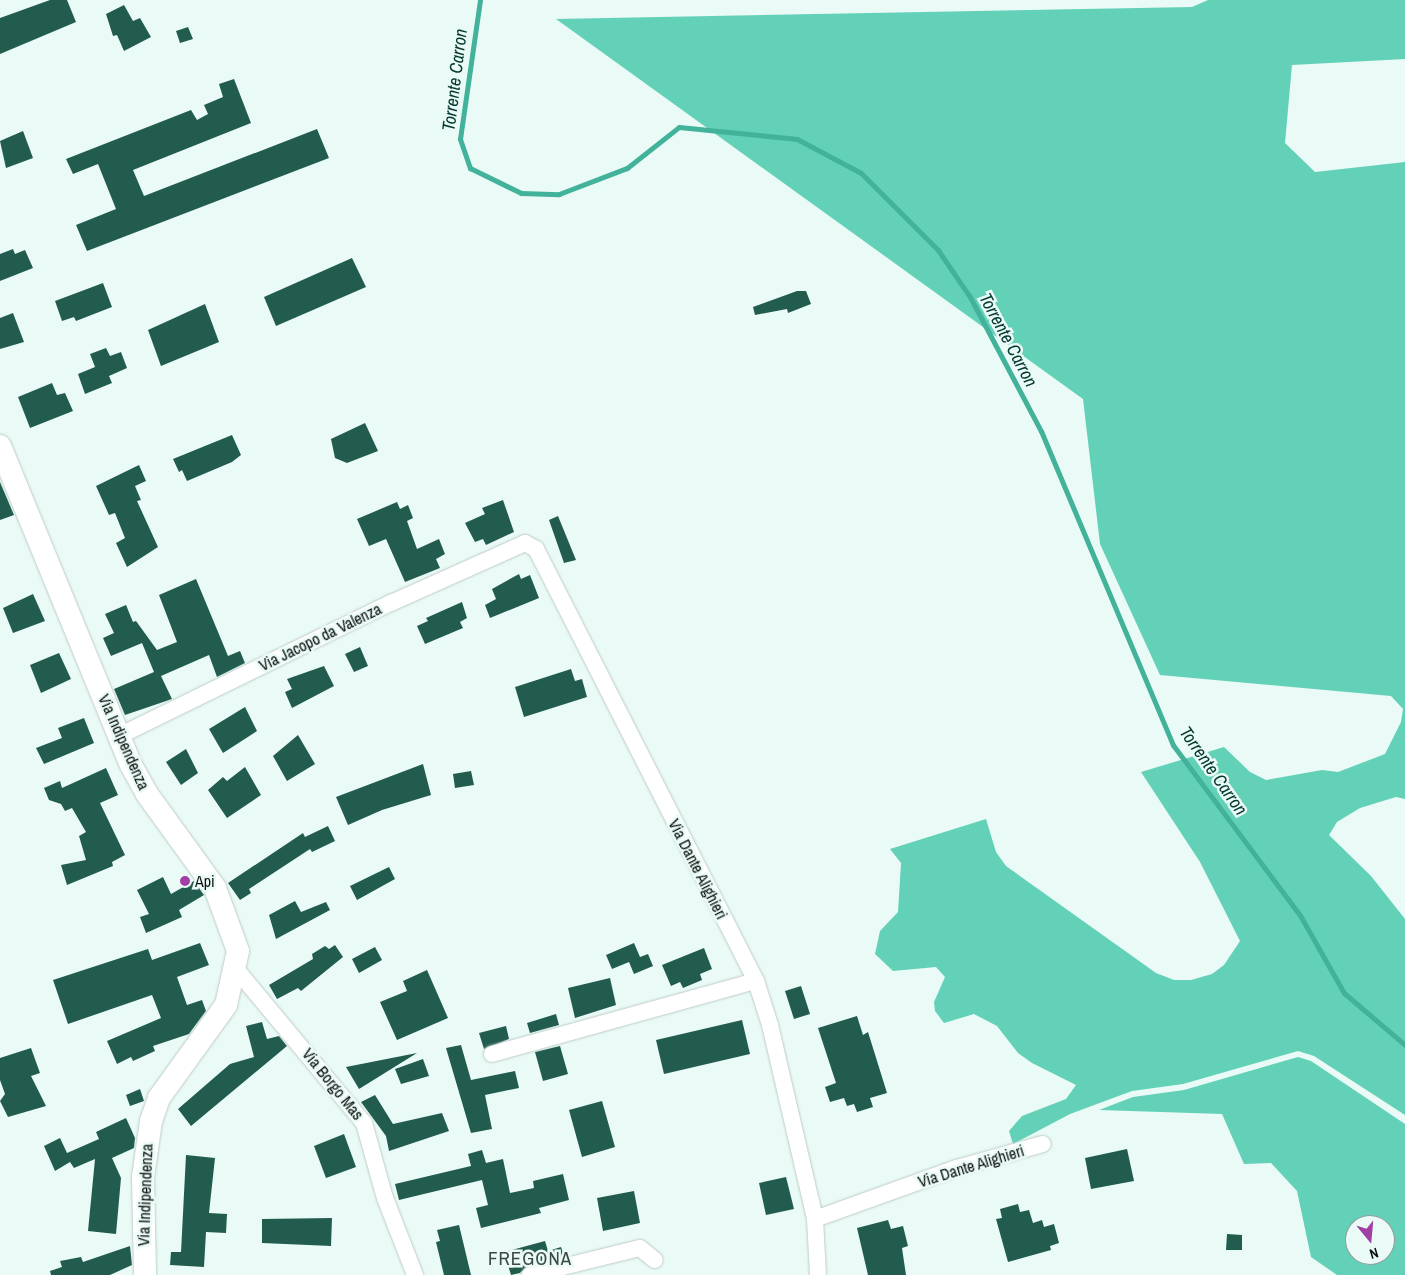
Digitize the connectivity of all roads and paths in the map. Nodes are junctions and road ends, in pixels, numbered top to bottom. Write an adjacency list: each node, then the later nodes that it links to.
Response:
1 (0, 446): 3 (main road, Via Indipendenza)
2 (525, 543): 3 (street, Via Jacopo da Valenza); 5 (street, Via Dante Alighieri)
3 (119, 736): 4 (main road, Via Indipendenza)
4 (236, 969): 10 (main road, Via Indipendenza); 11 (street, Via Borgo Mas)
5 (756, 981): 6 (street); 8 (street, Via Dante Alighieri)
6 (492, 1054)
7 (1043, 1144): 8 (street, Via Dante Alighieri)
8 (816, 1226): 13 (street)
9 (655, 1260): 12 (street)
10 (145, 1275)
11 (415, 1275)
12 (530, 1275)
13 (818, 1275)

